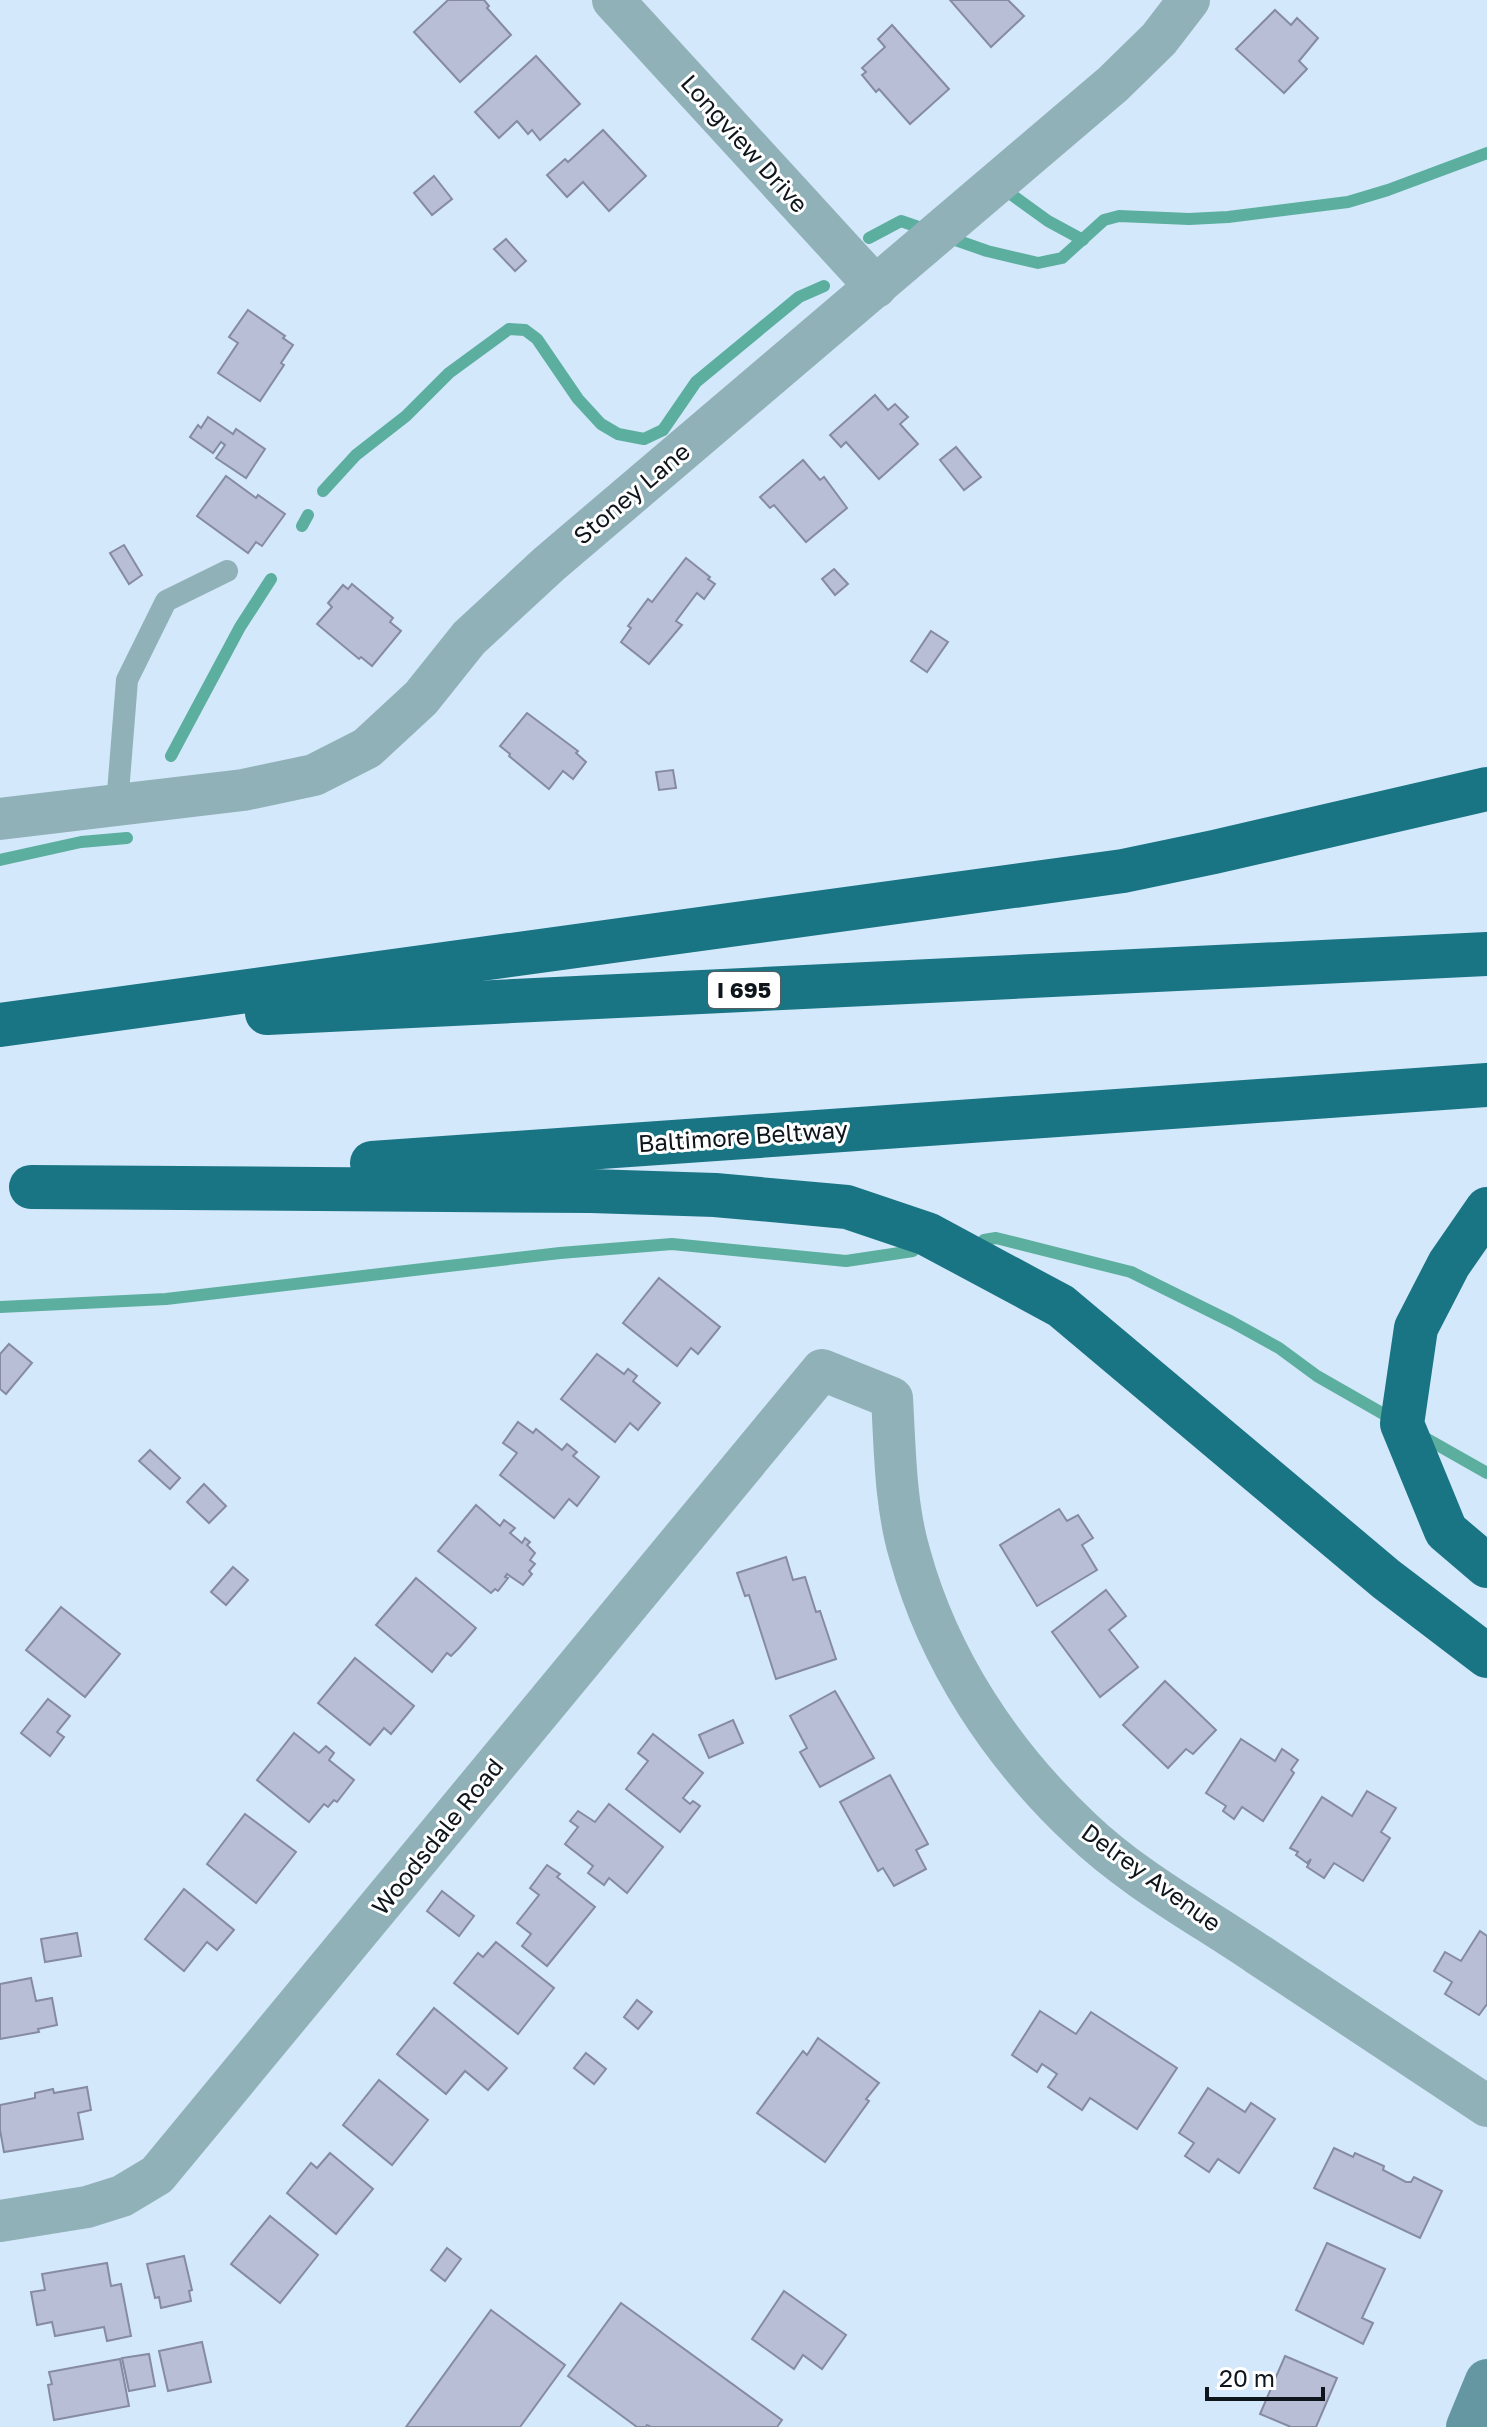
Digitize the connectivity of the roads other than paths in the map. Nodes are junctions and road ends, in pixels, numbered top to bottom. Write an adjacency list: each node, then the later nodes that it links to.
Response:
1 (613, 0): 3 (street, Longview Drive)
2 (1189, 0): 3 (street, Stoney Lane)
3 (876, 287): 6 (street, Stoney Lane)
4 (227, 571): 6 (lane)
5 (1487, 789): 9 (highway)
6 (117, 805): 7 (street, Stoney Lane)
7 (0, 819)
8 (1487, 954): 9 (highway, I 695)
9 (0, 1026)
10 (1487, 1085): 11 (highway, Baltimore Beltway)
11 (16, 1189): 15 (highway)
12 (1487, 1209): 14 (highway)
13 (822, 1370): 16 (street, Delrey Avenue); 17 (street, Woodsdale Road)
14 (1487, 1566)
15 (1487, 1656)
16 (1487, 2106)
17 (0, 2221)
18 (1487, 2381): 19 (main road)
19 (1468, 2427)

